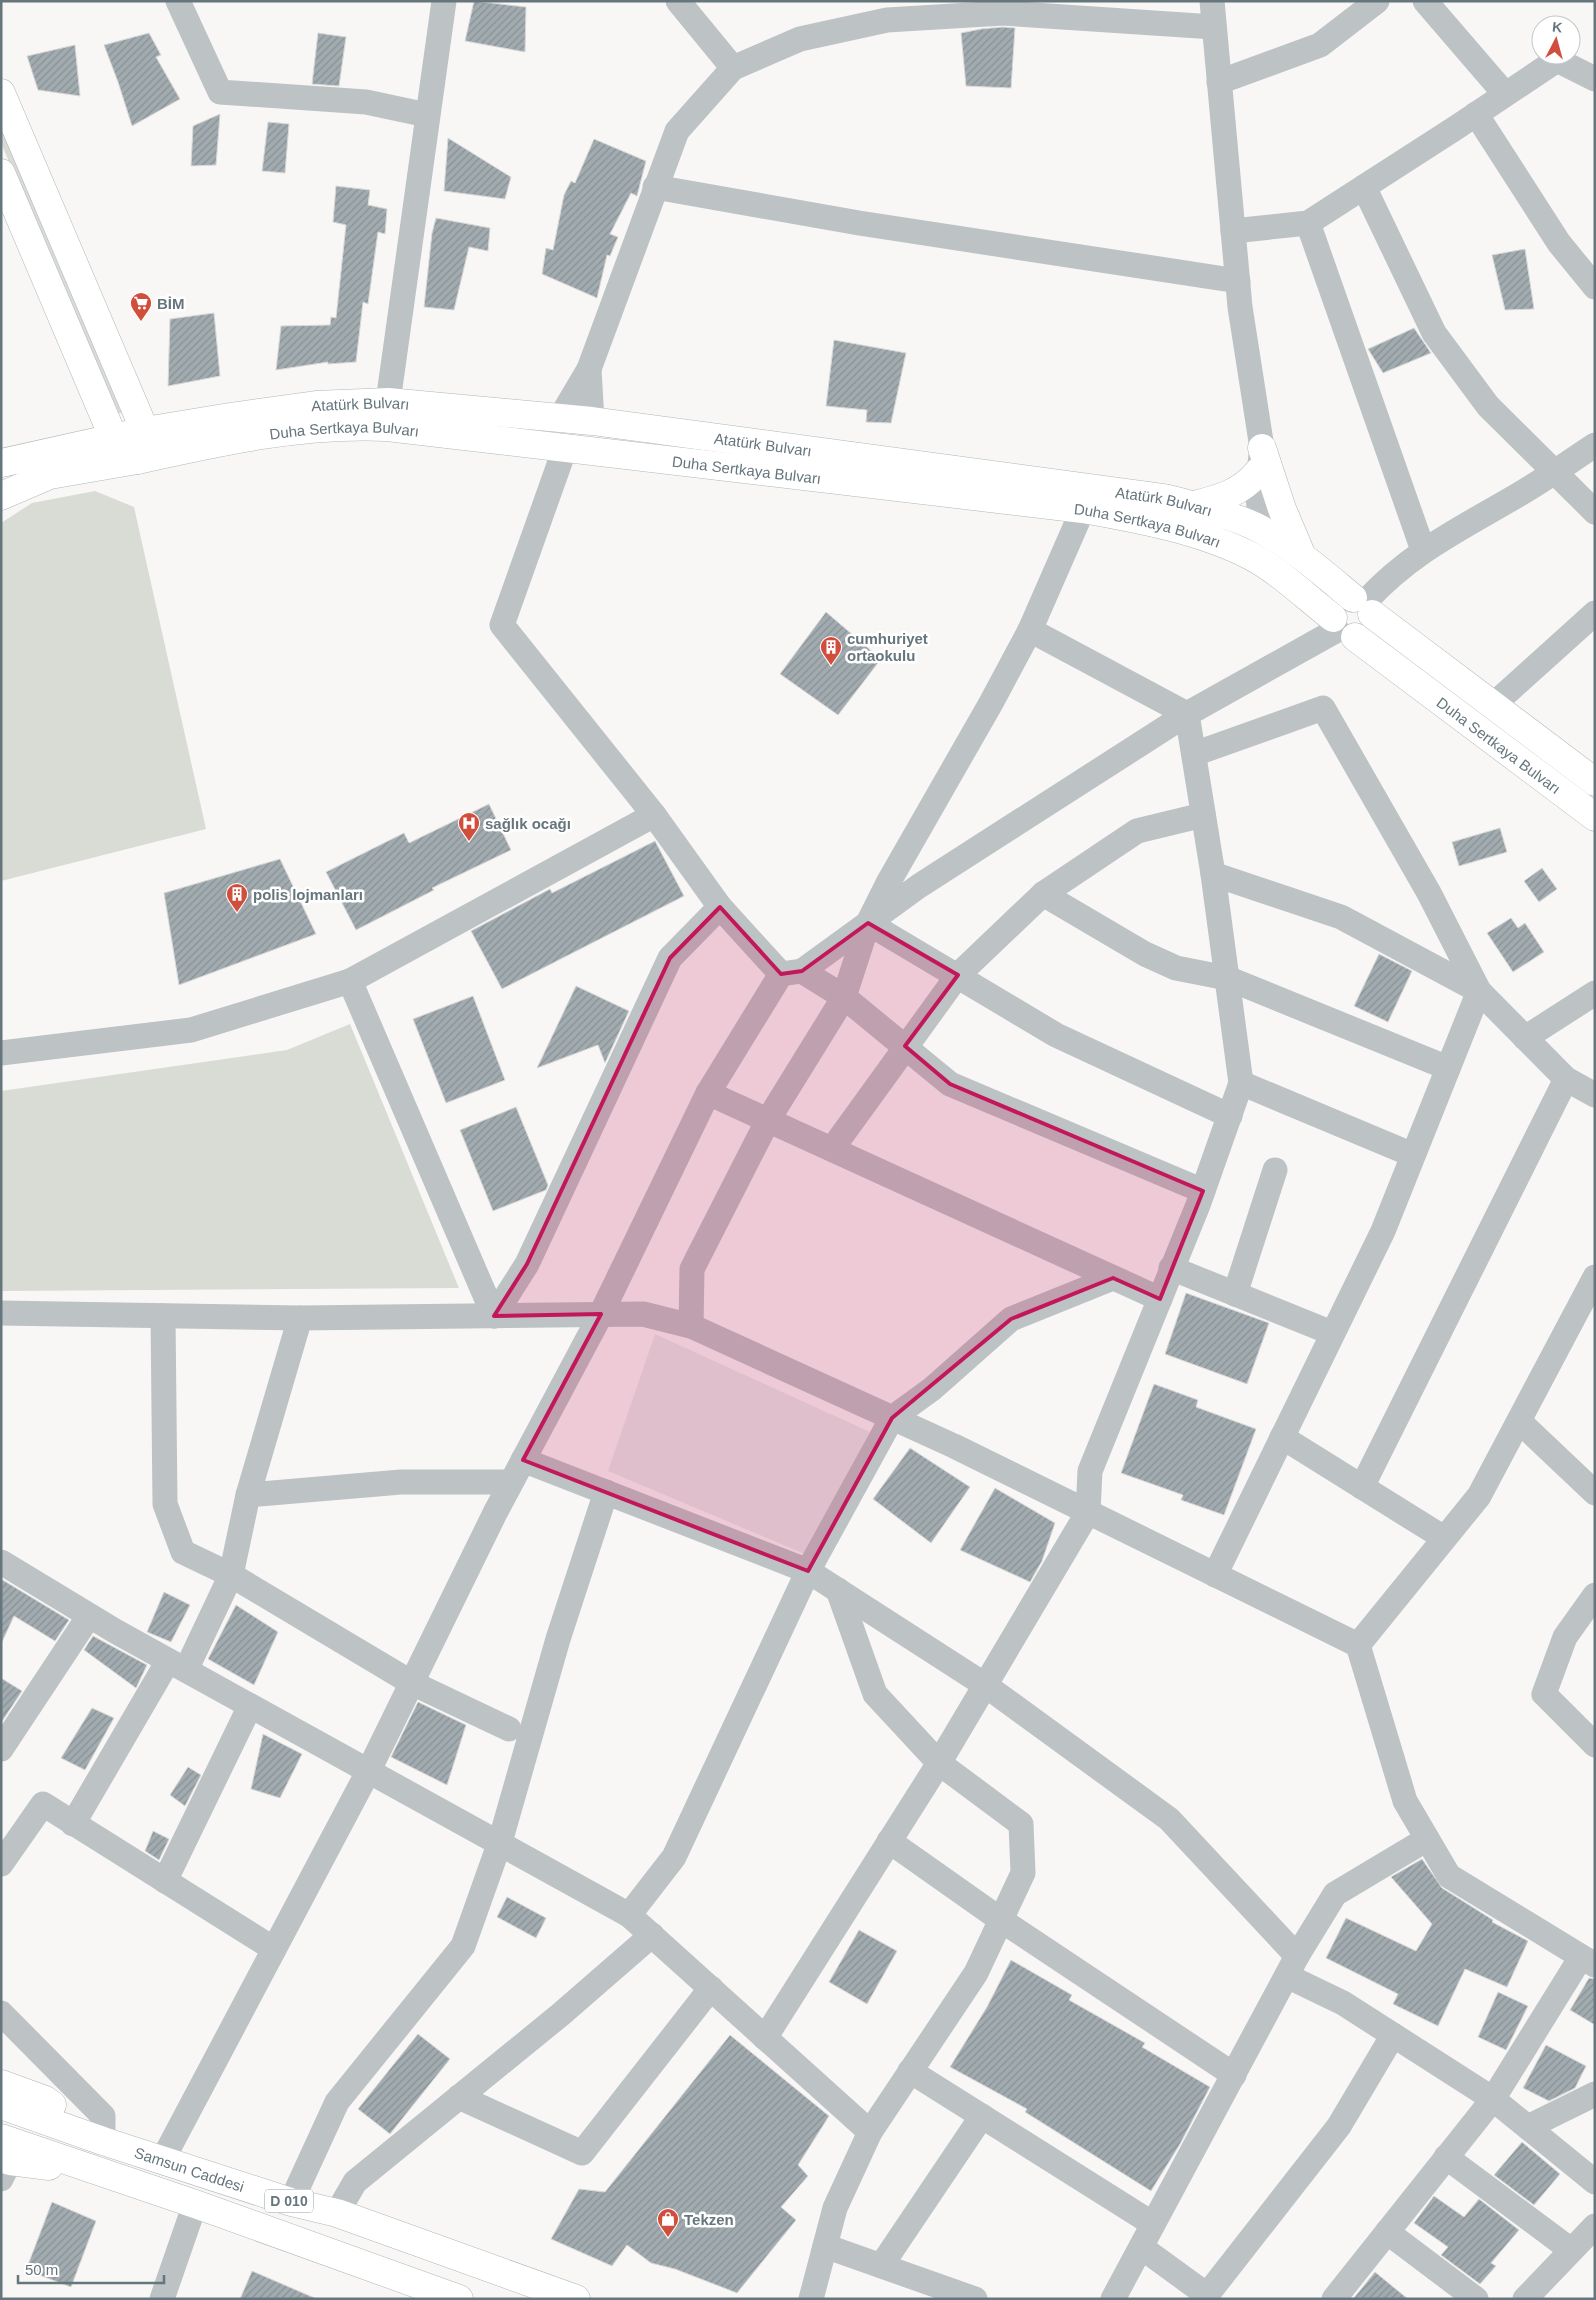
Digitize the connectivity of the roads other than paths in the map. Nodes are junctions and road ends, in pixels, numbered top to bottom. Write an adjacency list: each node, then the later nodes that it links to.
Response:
1 (178, 1): 15 (street)
2 (444, 1): 15 (street)
3 (678, 1): 9 (street)
4 (1212, 1): 8 (street)
5 (1377, 1): 11 (street)
6 (1425, 1): 13 (street)
7 (1000, 7): 8 (street); 9 (street)
8 (1214, 27): 11 (street)
9 (733, 68): 17 (street)
10 (1595, 79): 13 (street)
11 (1219, 82): 20 (street)
12 (1, 93): 27 (main road)
13 (1505, 94): 14 (street)
14 (1476, 114): 18 (street); 22 (street)
15 (427, 115): 24 (street)
16 (1, 173): 28 (main road)
17 (655, 187): 21 (street); 23 (street)
18 (1364, 187): 19 (street); 34 (street)
19 (1308, 222): 20 (street); 40 (street)
20 (1233, 231): 21 (street)
21 (1238, 280): 32 (street)
22 (1595, 287)
23 (589, 369): 25 (street); 26 (street)
24 (388, 415): 25 (main road, Atatürk Bulvarı); 27 (main road, Atatürk Bulvarı); 30 (main road, Duha Sertkaya Bulvarı); 31 (main road, Duha Sertkaya Bulvarı)
25 (560, 418): 26 (main road, Atatürk Bulvarı); 30 (main road)
26 (592, 421): 30 (main road); 36 (main road, Atatürk Bulvarı)
27 (145, 432): 28 (main road, Atatürk Bulvarı); 31 (main road)
28 (114, 439): 31 (main road); 33 (main road, Atatürk Bulvarı)
29 (1595, 445): 34 (street)
30 (565, 448): 37 (main road, Duha Sertkaya Bulvarı); 52 (street)
31 (136, 460): 35 (main road, Duha Sertkaya Bulvarı)
32 (1260, 460): 36 (main road); 39 (street); 41 (main road)
33 (1, 463)
34 (1554, 472): 38 (street); 40 (street)
35 (1, 496)
36 (1194, 505): 39 (main road, Atatürk Bulvarı)
37 (1083, 509): 42 (main road, Duha Sertkaya Bulvarı); 46 (street)
38 (1595, 512)
39 (1260, 529): 41 (main road, Atatürk Bulvarı); 42 (street)
40 (1423, 550): 43 (street)
41 (1301, 554): 43 (main road, Atatürk Bulvarı)
42 (1266, 566): 45 (main road, Duha Sertkaya Bulvarı)
43 (1363, 605): 45 (main road); 45 (main road); 47 (main road, Duha Sertkaya Bulvarı)
44 (1595, 614): 47 (street)
45 (1342, 628): 48 (street); 53 (main road, Duha Sertkaya Bulvarı)
46 (1030, 630): 48 (street); 57 (street)
47 (1493, 705): 50 (main road, Duha Sertkaya Bulvarı)
48 (1187, 714): 49 (street); 57 (street)
49 (1194, 754): 51 (street); 62 (street)
50 (1595, 782)
51 (1203, 815): 54 (street); 55 (street)
52 (654, 816): 56 (street); 61 (street)
53 (1595, 817)
54 (1213, 874): 60 (street); 62 (street)
55 (1042, 894): 59 (street); 60 (street)
56 (720, 907): 58 (street); 87 (street)
57 (868, 923): 58 (street); 59 (street); 64 (street)
58 (792, 972): 64 (street); 71 (street)
59 (958, 976): 66 (street); 73 (street)
60 (1227, 978): 68 (street); 70 (street)
61 (350, 981): 67 (street); 87 (street)
62 (1479, 991): 65 (street); 68 (street)
63 (1595, 992): 65 (street)
64 (844, 997): 66 (street); 74 (street)
65 (1525, 1038): 69 (street)
66 (904, 1046): 75 (street); 78 (street)
67 (1, 1053)
68 (1448, 1068): 76 (street)
69 (1566, 1079): 72 (street); 96 (street)
70 (1241, 1083): 73 (street); 76 (street)
71 (708, 1093): 74 (street); 85 (street)
72 (1595, 1096)
73 (1230, 1116): 78 (street)
74 (768, 1120): 75 (street); 89 (street)
75 (832, 1149): 81 (street)
76 (1413, 1155): 90 (street)
77 (1276, 1170): 82 (street)
78 (1203, 1191): 79 (street)
79 (1171, 1268): 82 (street); 83 (street)
80 (1595, 1277): 92 (street)
81 (1113, 1278): 83 (street); 91 (street)
82 (1235, 1294): 90 (street)
83 (1160, 1299): 100 (street)
84 (1, 1313): 86 (street)
85 (601, 1314): 87 (street); 89 (street); 94 (street)
86 (163, 1316): 88 (street); 104 (street)
87 (494, 1316): 88 (street)
88 (300, 1318): 99 (street)
89 (691, 1326): 91 (street)
90 (1332, 1333): 93 (street)
91 (892, 1418): 100 (street); 103 (street)
92 (1519, 1421): 98 (street); 101 (street)
93 (1282, 1437): 96 (street); 105 (street)
94 (523, 1460): 95 (street); 97 (street)
95 (511, 1482): 99 (street); 111 (street)
96 (1362, 1487): 101 (street)
97 (606, 1492): 103 (street); 122 (street)
98 (1595, 1493)
99 (248, 1496): 104 (street)
100 (1088, 1512): 105 (street); 112 (street)
101 (1444, 1538): 109 (street)
102 (1, 1562): 108 (street)
103 (808, 1571): 106 (street); 125 (street)
104 (231, 1575): 110 (street); 111 (street)
105 (1215, 1575): 109 (street)
106 (838, 1590): 112 (street); 117 (street)
107 (1595, 1595): 115 (street)
108 (88, 1616): 110 (street); 116 (street)
109 (1358, 1646): 120 (street)
110 (177, 1666): 113 (street); 119 (street)
111 (412, 1683): 114 (street); 118 (street)
112 (985, 1685): 117 (street); 130 (street)
113 (250, 1706): 118 (street); 124 (street)
114 (510, 1729)
115 (1595, 1745)
116 (1, 1749)
117 (939, 1762): 121 (street); 126 (street)
118 (369, 1770): 122 (street); 128 (street)
119 (73, 1824): 123 (street); 124 (street)
120 (1427, 1839): 129 (street); 130 (street)
121 (889, 1841): 126 (street); 134 (street)
122 (500, 1842): 125 (street); 150 (street)
123 (1, 1864)
124 (165, 1881): 128 (street)
125 (629, 1915): 127 (street)
126 (1001, 1920): 135 (street); 136 (street)
127 (652, 1935): 131 (street); 139 (street)
128 (274, 1949): 148 (street)
129 (1588, 1961): 140 (street)
130 (1292, 1966): 133 (street); 136 (street)
131 (711, 1988): 134 (street); 139 (street)
132 (1, 2014): 145 (street)
133 (1393, 2035): 140 (street); 157 (street)
134 (766, 2038): 144 (street)
135 (910, 2071): 142 (street); 144 (street)
136 (1234, 2075): 153 (street)
137 (1, 2084): 145 (main road)
138 (1595, 2094): 143 (street)
139 (459, 2097): 152 (street)
140 (1493, 2099): 143 (street); 146 (street)
141 (1, 2105): 145 (main road, Samsun Caddesi / D 010)
142 (982, 2116): 153 (street); 159 (street)
143 (1528, 2128): 149 (street)
144 (870, 2132): 156 (street)
145 (103, 2141): 148 (main road, Samsun Caddesi / D 010)
146 (1446, 2157): 155 (street); 158 (street)
147 (3, 2159): 151 (main road, Samsun Caddesi / D 010)
148 (163, 2159): 150 (main road, Samsun Caddesi / D 010)
149 (1595, 2182)
150 (291, 2202): 152 (main road, Samsun Caddesi / D 010)
151 (195, 2204): 160 (street); 161 (main road, Samsun Caddesi / D 010)
152 (336, 2213): 162 (main road, Samsun Caddesi / D 010)
153 (1153, 2224): 157 (street)
154 (1595, 2226): 158 (street)
155 (1386, 2232): 166 (street); 167 (street)
156 (825, 2246): 159 (street); 163 (street)
157 (1141, 2247): 165 (street)
158 (1571, 2250): 168 (street)
159 (881, 2266): 164 (street)
160 (162, 2299)
161 (459, 2299)
162 (576, 2299)
163 (811, 2299)
164 (975, 2299)
165 (1113, 2299)
166 (1334, 2299)
167 (1476, 2299)
168 (1525, 2299)

